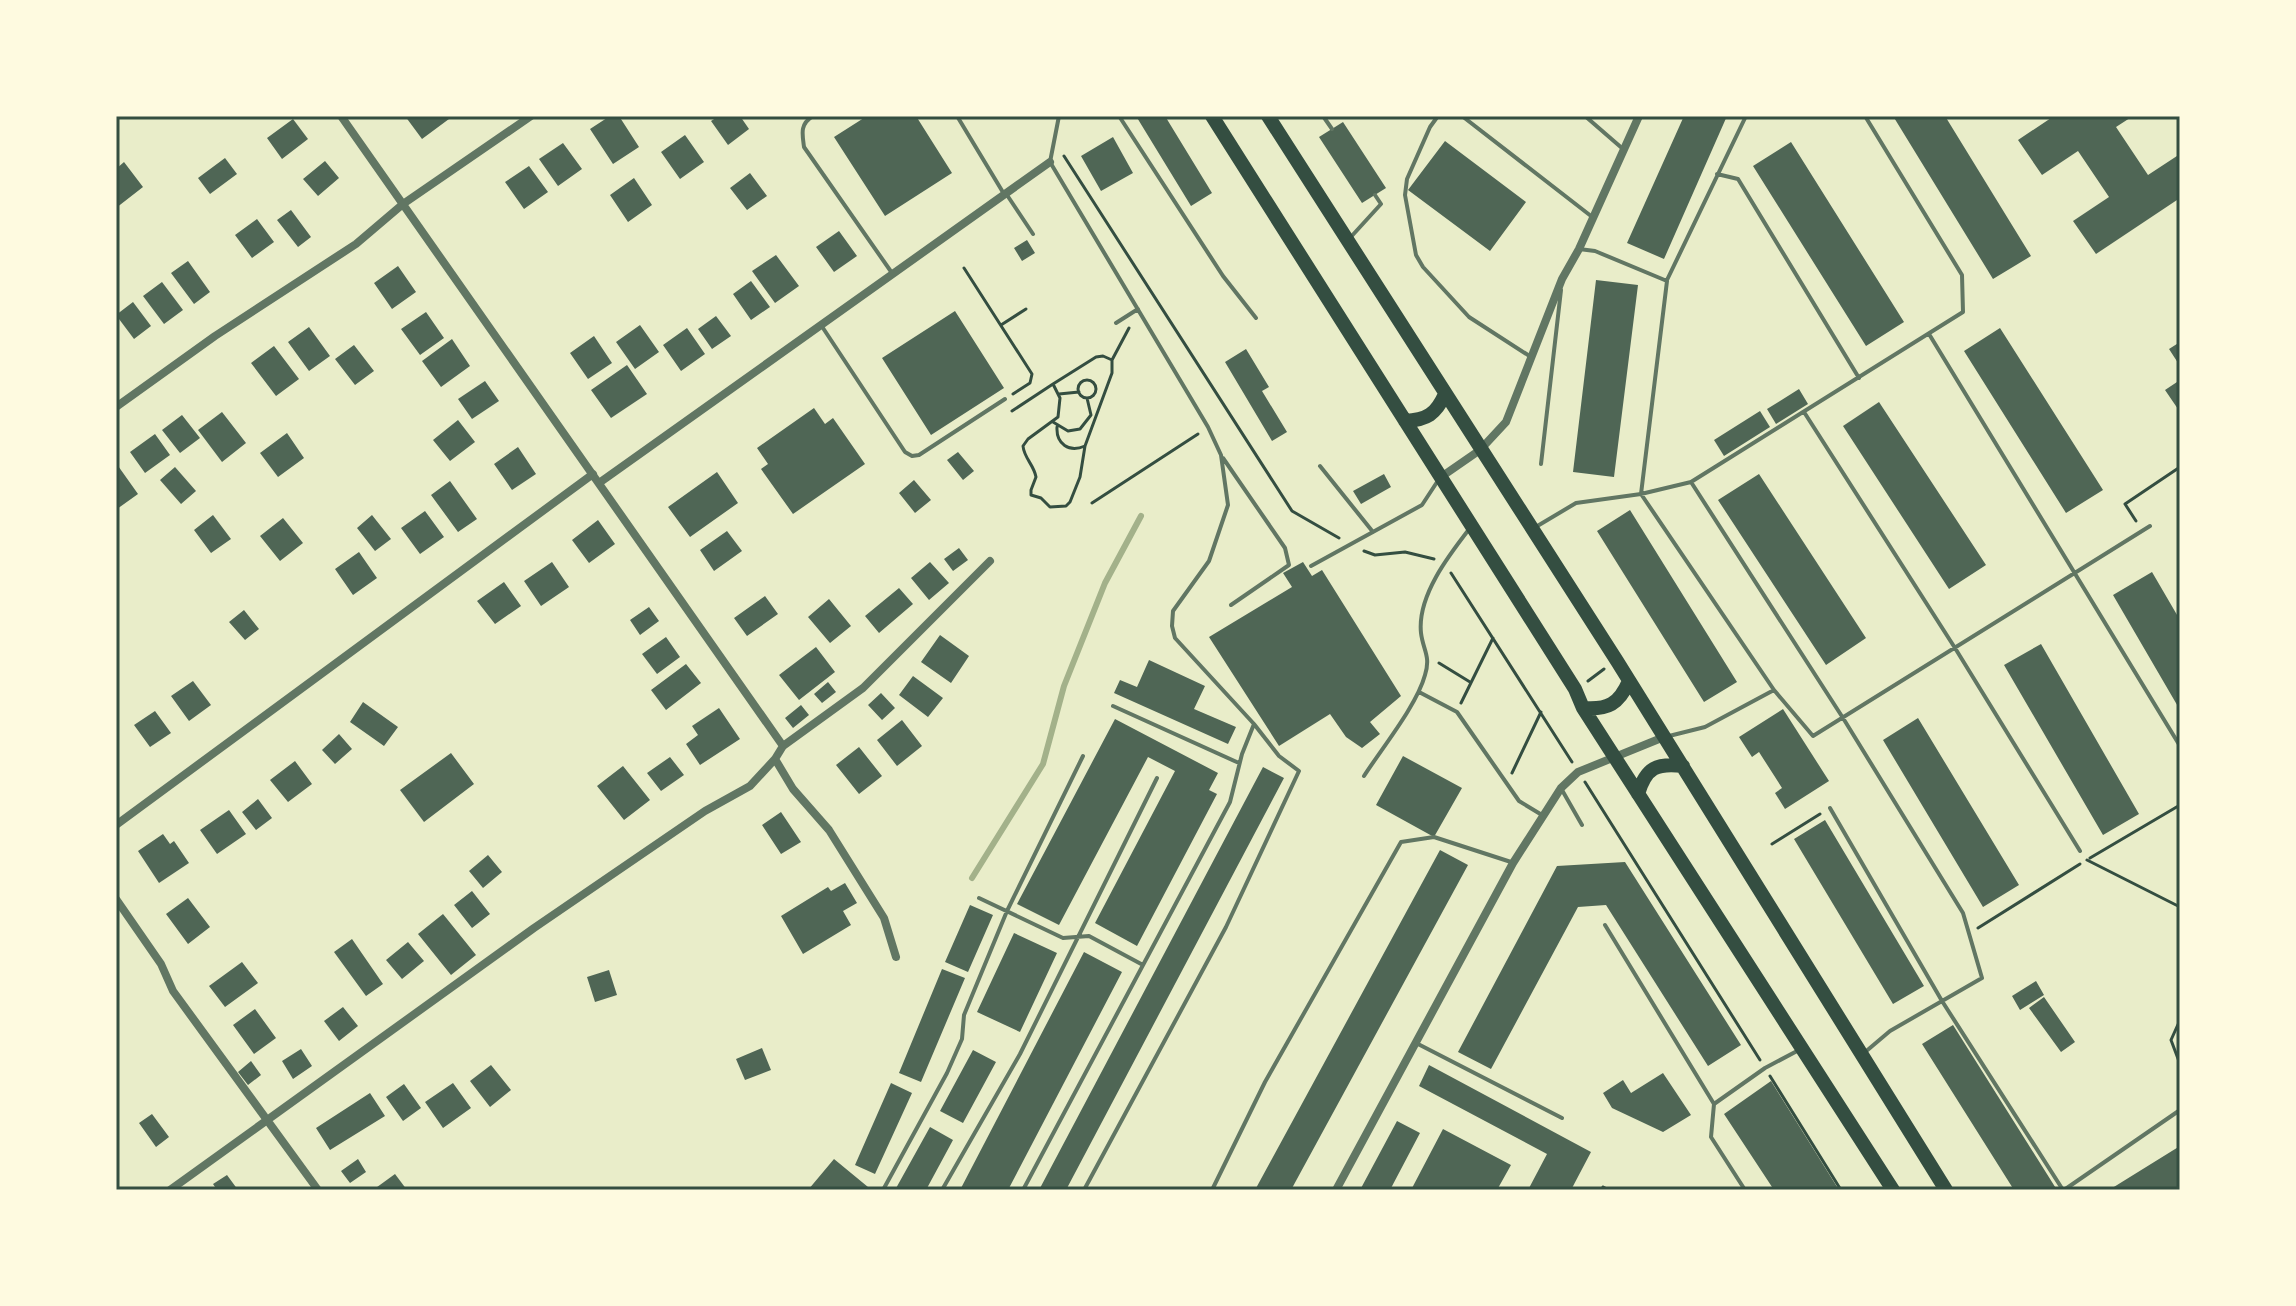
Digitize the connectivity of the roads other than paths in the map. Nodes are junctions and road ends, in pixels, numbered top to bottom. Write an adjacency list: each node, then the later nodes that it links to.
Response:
1 (341, 116): 22 (street)
2 (531, 116): 22 (street)
3 (813, 116): 27 (lane)
4 (957, 116): 20 (lane)
5 (1059, 116): 18 (lane)
6 (1119, 116): 31 (lane)
7 (1212, 116): 41 (highway)
8 (1268, 116): 25 (highway)
9 (1323, 116): 16 (lane)
10 (1438, 116): 35 (lane)
11 (1462, 116): 23 (lane)
12 (1585, 116): 17 (lane)
13 (1639, 116): 17 (street)
14 (1746, 116): 19 (lane)
15 (1865, 116): 34 (lane)
16 (1332, 129)
17 (1624, 150): 23 (street)
18 (1050, 162): 20 (street); 30 (lane)
19 (1717, 174): 29 (lane); 36 (lane)
20 (1005, 193): 24 (lane); 27 (street)
21 (1375, 195): 25 (lane)
22 (403, 204): 39 (street); 46 (street)
23 (1593, 217): 26 (street)
24 (1033, 234)
25 (1348, 241): 37 (highway)
26 (1579, 249): 28 (street); 29 (lane)
27 (892, 273): 33 (street)
28 (1562, 279): 35 (street); 44 (lane)
29 (1667, 281): 50 (lane)
30 (1138, 309): 32 (lane); 43 (lane)
31 (1256, 318)
32 (1116, 323)
33 (820, 325): 38 (lane); 49 (street)
34 (1929, 334): 36 (lane); 57 (lane)
35 (1531, 357): 42 (street)
36 (1859, 378): 40 (lane)
37 (1445, 394): 41 (highway); 42 (highway)
38 (1005, 399)
39 (116, 407)
40 (1804, 412): 48 (lane); 59 (lane)
41 (1405, 421): 47 (highway)
42 (1480, 450): 47 (street); 53 (highway)
43 (1221, 455): 58 (lane); 66 (lane)
44 (1541, 464)
45 (1320, 466): 54 (lane)
46 (593, 474): 49 (street); 81 (street)
47 (1441, 477): 51 (highway); 54 (lane)
48 (1691, 482): 50 (lane); 65 (lane)
49 (599, 483): 68 (street)
50 (1641, 494): 53 (lane); 61 (lane)
51 (1472, 526): 62 (lane); 64 (highway)
52 (2150, 526): 57 (lane)
53 (1531, 530): 60 (highway)
54 (1373, 532): 56 (lane)
55 (990, 561): 68 (street)
56 (1311, 566)
57 (2075, 573): 59 (lane); 69 (lane)
58 (1231, 605)
59 (1955, 648): 65 (lane); 83 (lane)
60 (1629, 681): 64 (highway); 67 (highway)
61 (1774, 690): 65 (lane); 67 (lane)
62 (1419, 692): 75 (lane); 80 (lane)
63 (1113, 706): 73 (lane)
64 (1583, 708): 71 (highway)
65 (1843, 718): 92 (lane)
66 (1254, 724): 73 (lane); 105 (lane)
67 (1664, 737): 71 (street); 74 (highway)
68 (783, 746): 72 (street)
69 (2180, 746)
70 (1083, 756): 87 (lane)
71 (1616, 758): 77 (street); 78 (highway)
72 (775, 759): 90 (street); 99 (street)
73 (1239, 763): 91 (lane)
74 (1683, 766): 78 (highway); 95 (highway)
75 (1364, 776)
76 (1157, 778): 89 (lane)
77 (1561, 788): 80 (street); 82 (lane)
78 (1638, 794): 94 (highway)
79 (1830, 808): 92 (lane)
80 (1542, 815): 84 (street)
81 (116, 825)
82 (1582, 825)
83 (2080, 851)
84 (1513, 863): 93 (street); 106 (lane)
85 (979, 898): 87 (lane)
86 (116, 899): 99 (street)
87 (1007, 911): 89 (lane); 102 (lane)
88 (1605, 925): 96 (lane)
89 (1078, 937): 91 (lane); 103 (lane)
90 (896, 957)
91 (1143, 965): 104 (lane)
92 (1942, 1001): 95 (lane); 111 (lane)
93 (1416, 1043): 98 (lane); 107 (street)
94 (1801, 1049): 96 (lane); 109 (highway)
95 (1862, 1055): 110 (highway)
96 (1714, 1104): 108 (lane)
97 (2180, 1110): 111 (lane)
98 (1562, 1118)
99 (267, 1120): 100 (street); 101 (street)
100 (170, 1190)
101 (318, 1190)
102 (883, 1190)
103 (942, 1190)
104 (1023, 1190)
105 (1084, 1190)
106 (1212, 1190)
107 (1336, 1190)
108 (1745, 1190)
109 (1893, 1190)
110 (1946, 1190)
111 (2064, 1190)

